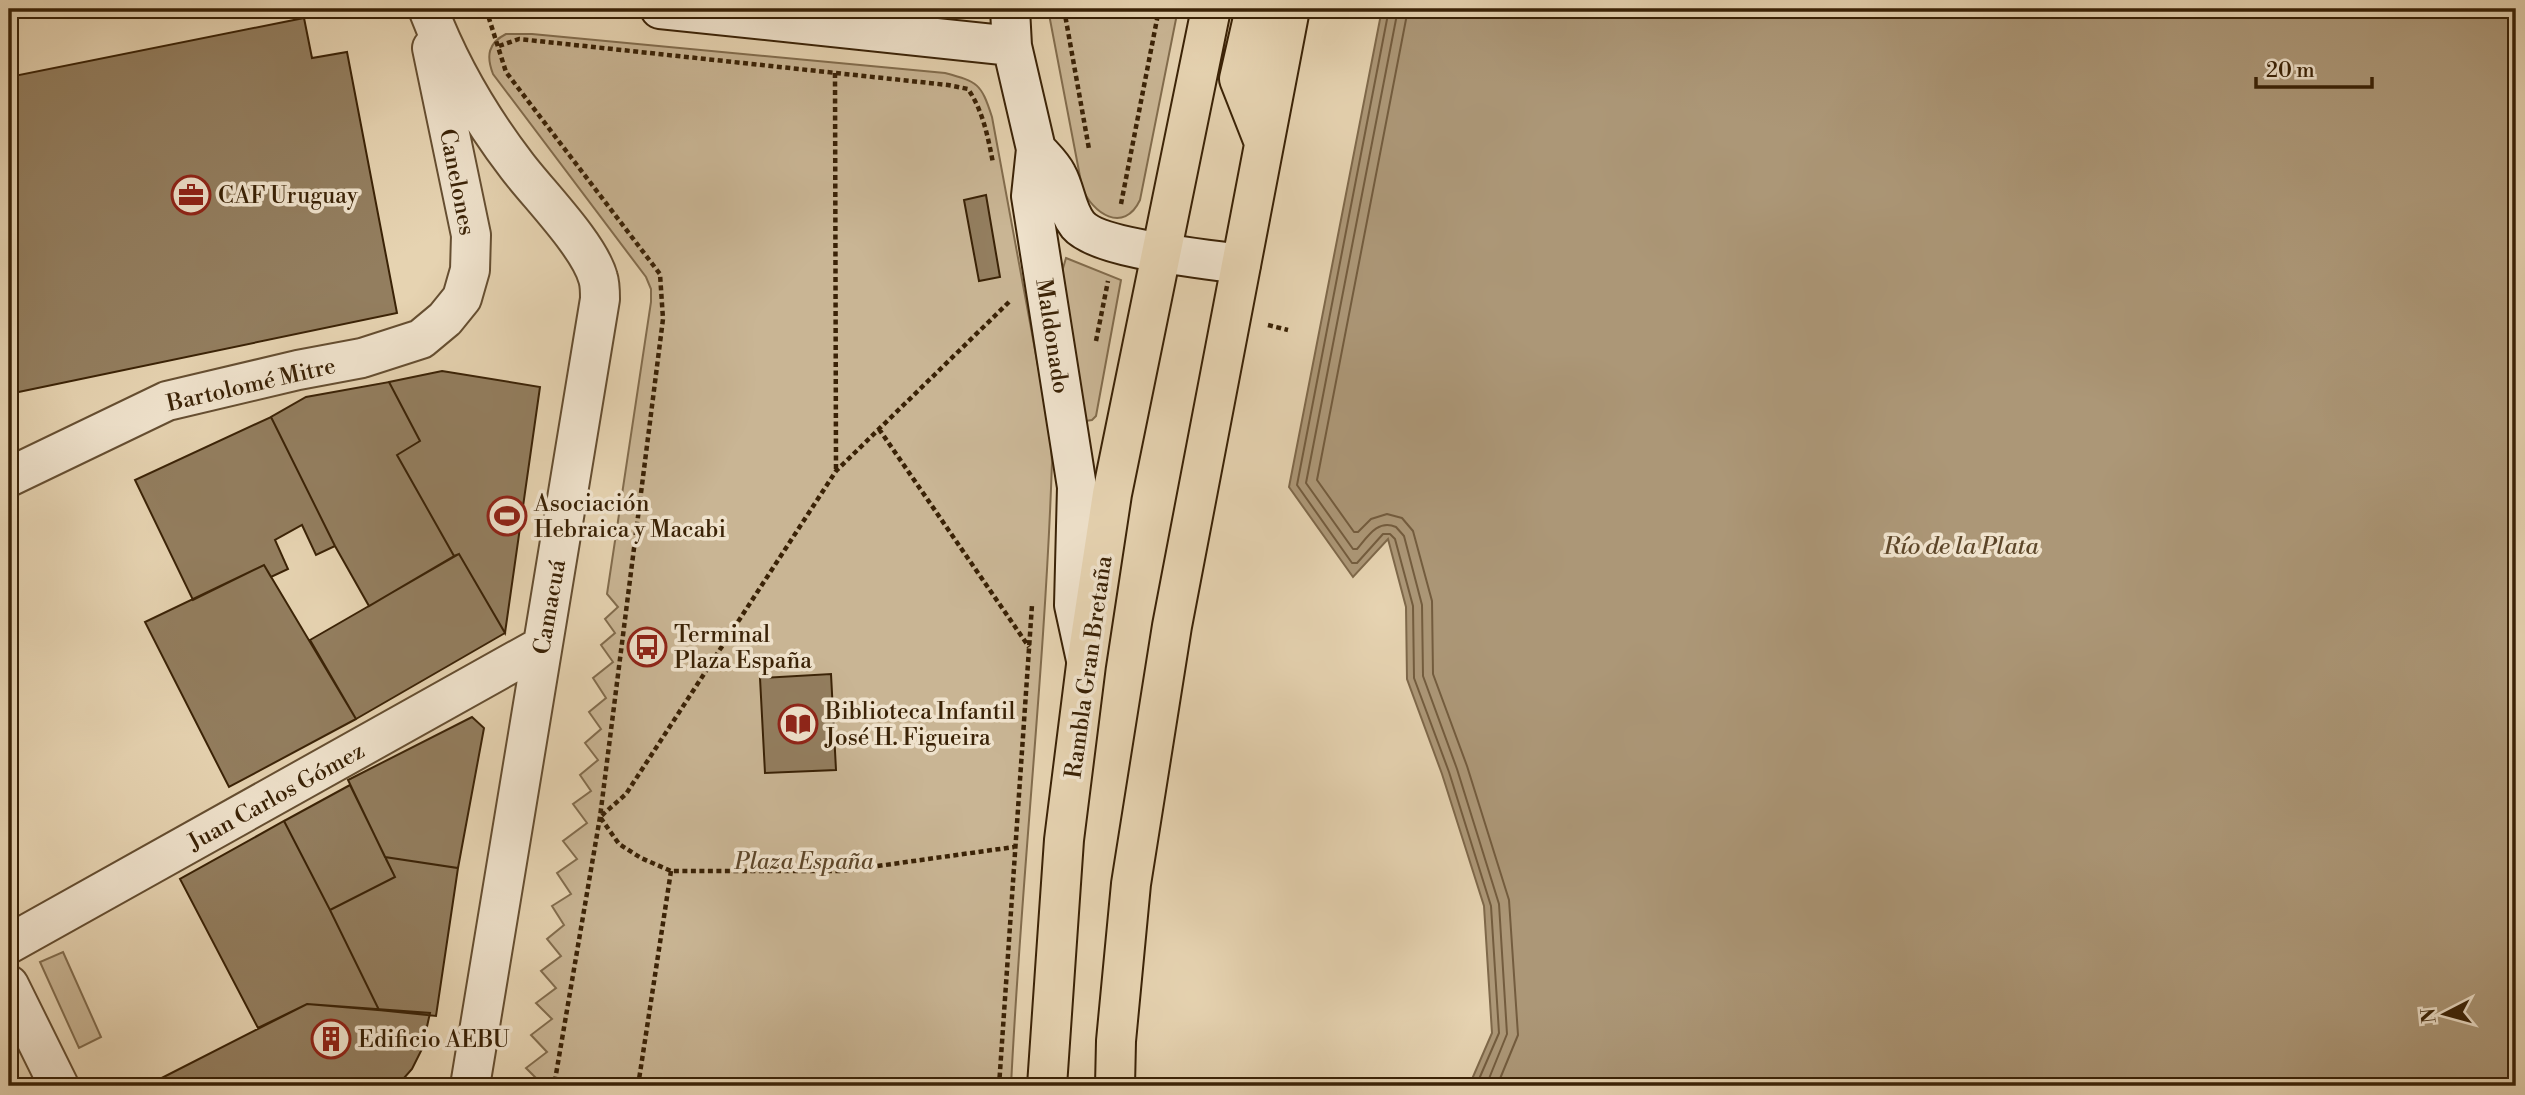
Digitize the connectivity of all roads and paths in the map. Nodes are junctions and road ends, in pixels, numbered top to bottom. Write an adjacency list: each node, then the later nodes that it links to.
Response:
1 (426, 9): 20 (street, Canelones); 25 (street, Camacuá)
2 (660, 9): 9 (street)
3 (1010, 9): 9 (street, Maldonado)
4 (1063, 9): 13 (path)
5 (1211, 9): 17 (main road, Rambla Gran Bretaña)
6 (1255, 9): 11 (main road)
7 (1290, 9): 11 (main road)
8 (499, 46): 10 (path)
9 (1012, 46): 12 (street, Maldonado)
10 (835, 73): 14 (path); 22 (path)
11 (1263, 140): 18 (main road)
12 (1036, 149): 17 (street); 27 (street, Maldonado)
13 (1090, 155)
14 (993, 167)
15 (1112, 203): 16 (path)
16 (1120, 208)
17 (1161, 253): 18 (street); 27 (main road, Rambla Gran Bretaña)
18 (1241, 264): 37 (main road)
19 (1016, 309): 21 (path)
20 (421, 339): 23 (street, Bartolomé Mitre)
21 (879, 429): 22 (path); 26 (path)
22 (835, 471): 29 (path)
23 (9, 477)
24 (1033, 593): 26 (path)
25 (542, 646): 30 (street, Juan Carlos Gómez); 33 (street, Camacuá)
26 (1029, 647): 28 (path)
27 (1086, 665): 36 (main road, Rambla Gran Bretaña)
28 (1014, 847): 29 (path); 35 (path)
29 (671, 871): 34 (path)
30 (9, 944)
31 (9, 985): 32 (street)
32 (59, 1086)
33 (470, 1086)
34 (638, 1086)
35 (999, 1086)
36 (1047, 1086)
37 (1115, 1086)

